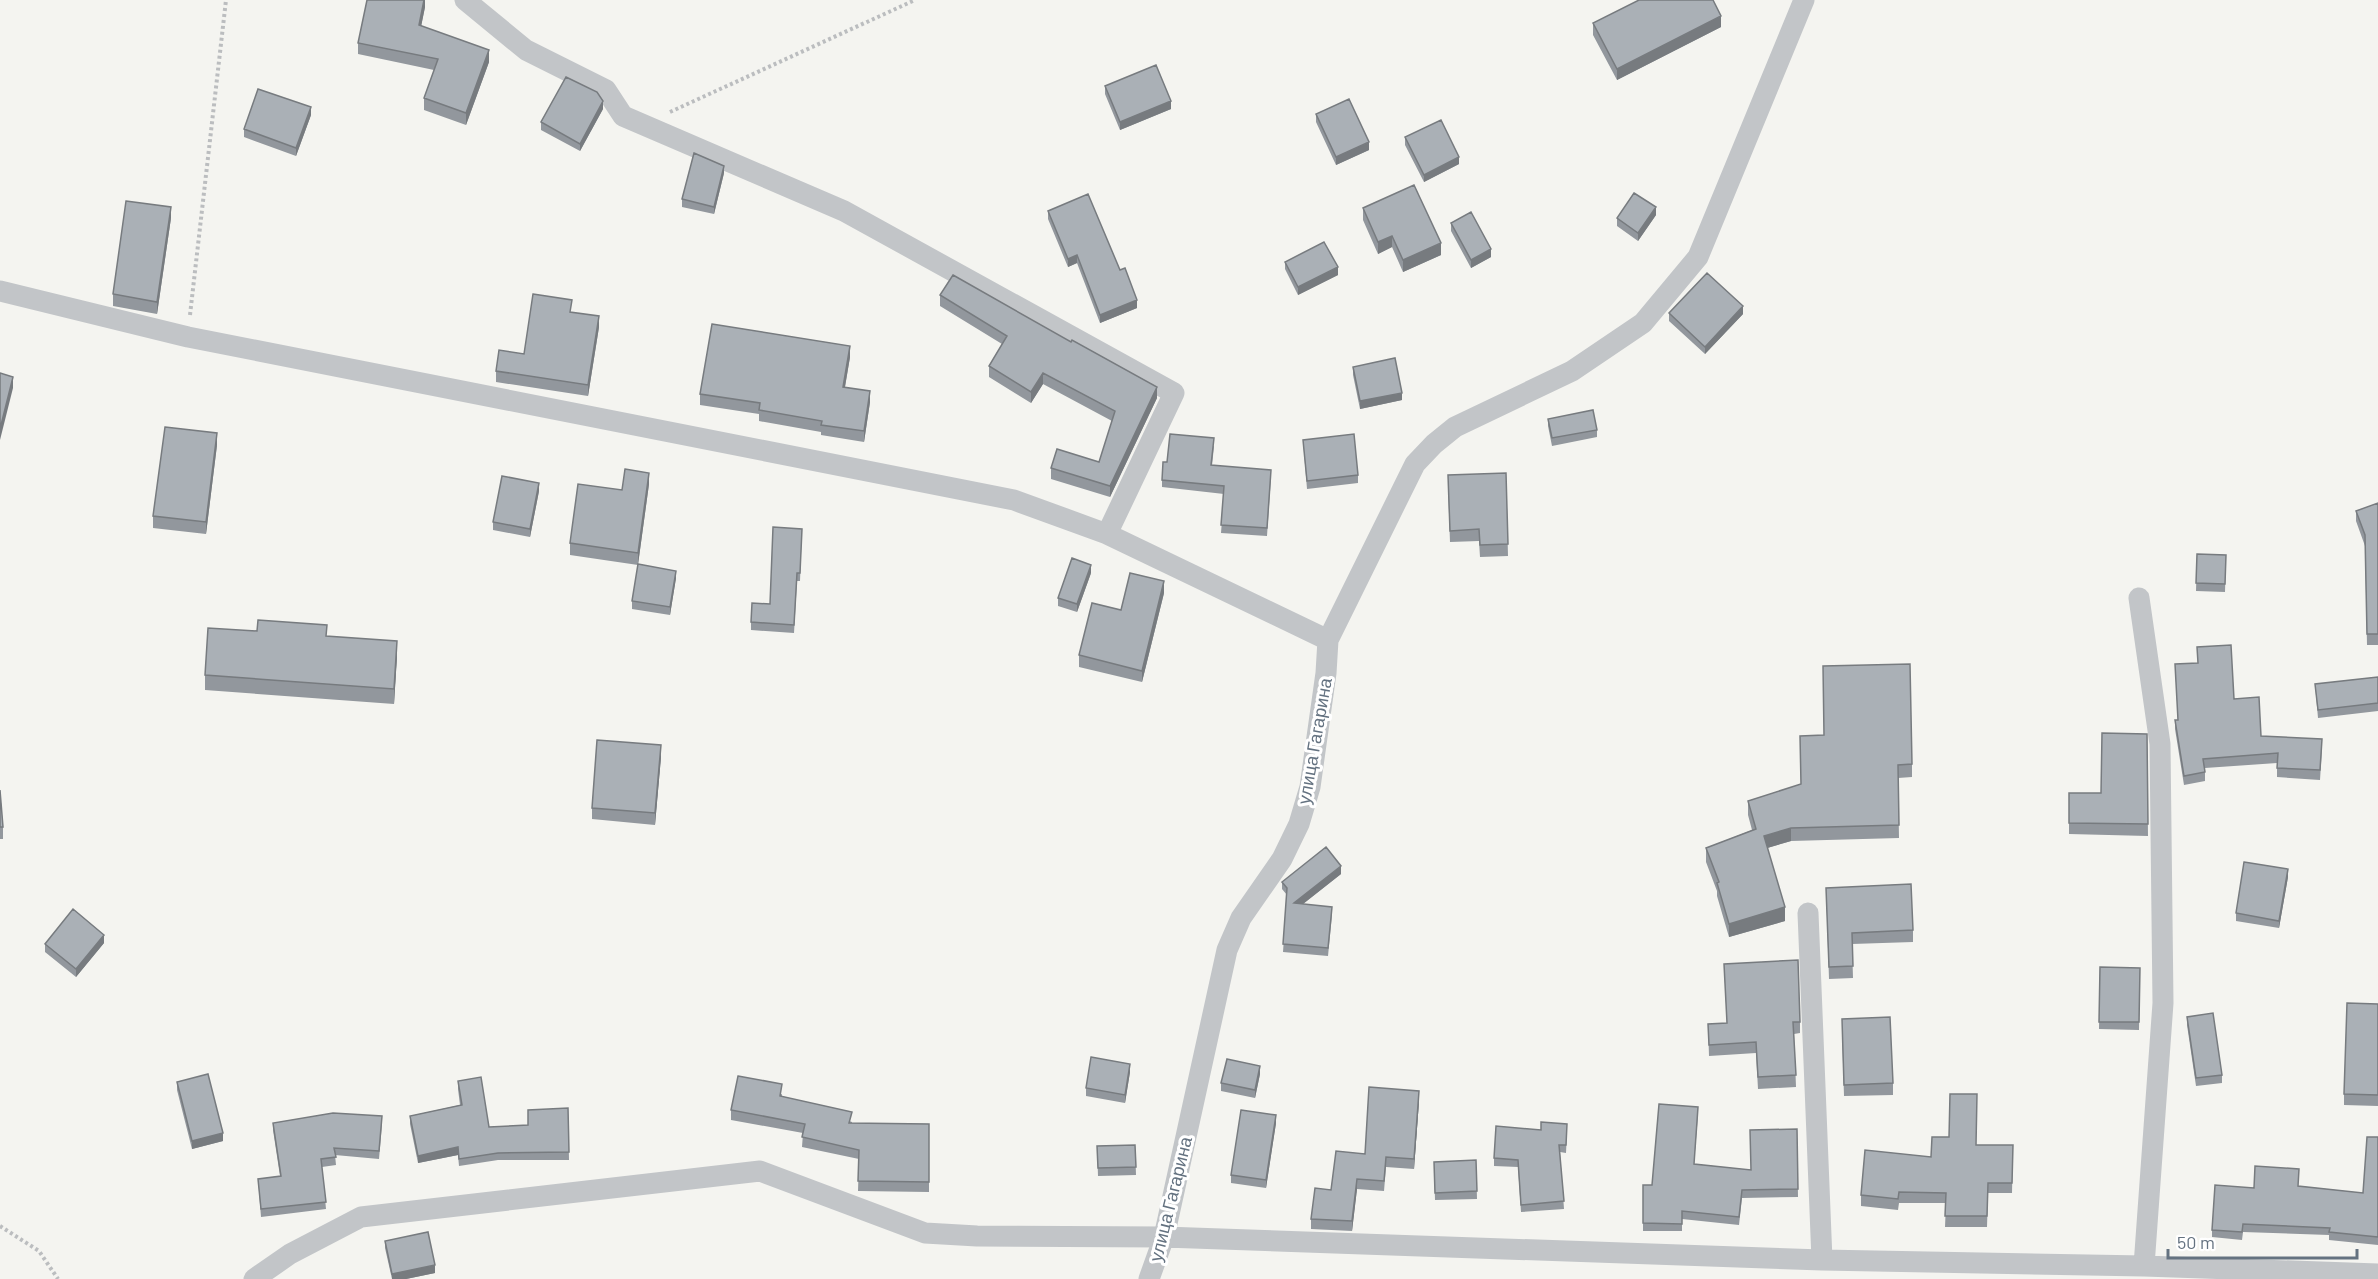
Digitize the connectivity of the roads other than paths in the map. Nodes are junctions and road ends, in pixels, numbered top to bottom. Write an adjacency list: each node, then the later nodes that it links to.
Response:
1 (465, 0): 4 (street)
2 (1804, 0): 6 (street, улица Гагарина)
3 (0, 291): 4 (street)
4 (1107, 534): 6 (street)
5 (2139, 598): 10 (street)
6 (1328, 640): 8 (street, улица Гагарина)
7 (1808, 913): 9 (street)
8 (1164, 1237): 9 (street); 12 (street); 13 (street, улица Гагарина)
9 (1822, 1260): 10 (street)
10 (2144, 1266): 11 (street)
11 (2378, 1274)
12 (254, 1279)
13 (1149, 1279)

